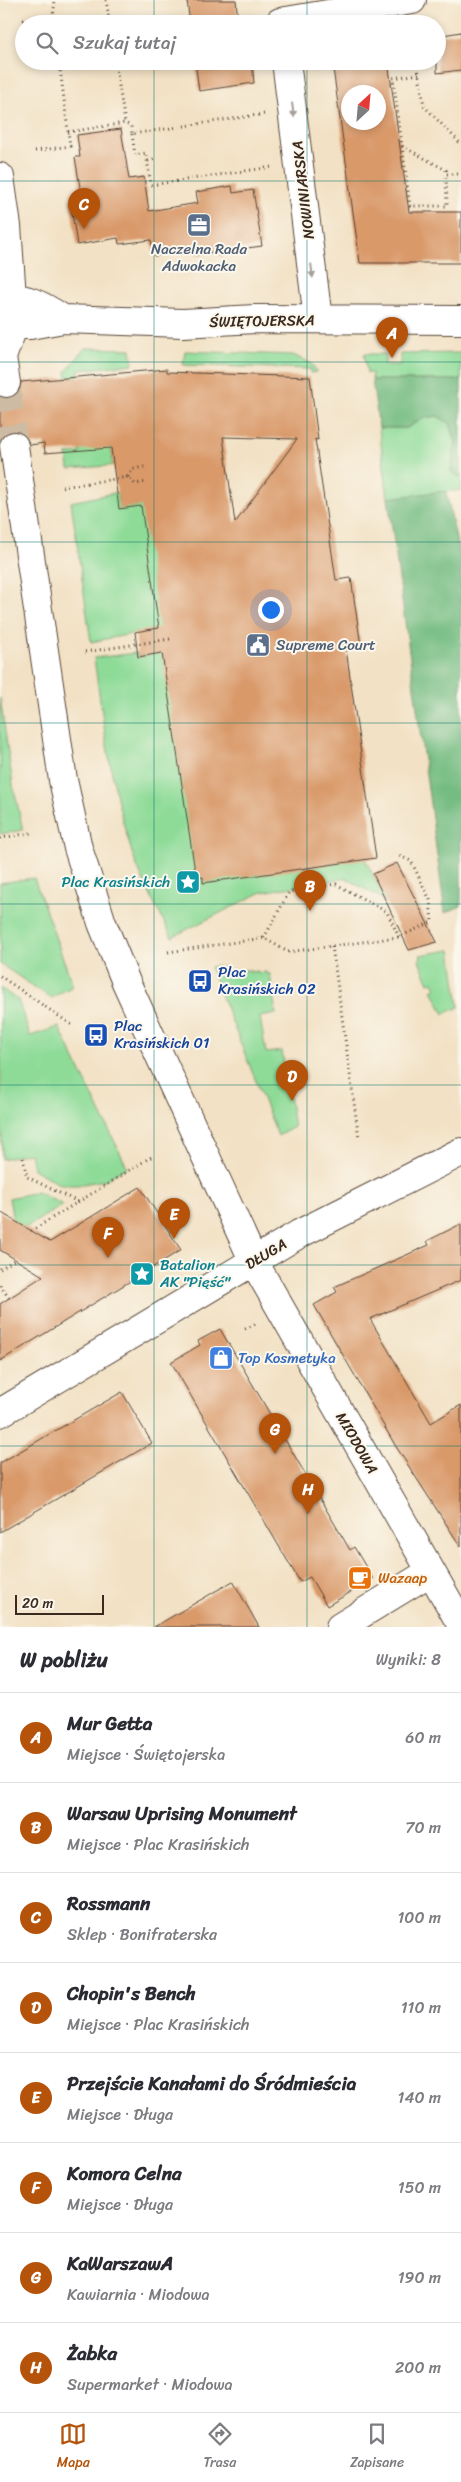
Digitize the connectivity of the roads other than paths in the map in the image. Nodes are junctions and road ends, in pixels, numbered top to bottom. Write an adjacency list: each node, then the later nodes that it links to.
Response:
1 (412, 0): 2 (street)
2 (280, 15)
3 (287, 70): 7 (street, NOWINIARSKA, one-way to 7)
4 (0, 177): 5 (street)
5 (6, 296): 6 (street, ŚWIĘTOJERSKA); 9 (street)
6 (63, 319): 7 (street, ŚWIĘTOJERSKA); 9 (street, ŚWIĘTOJERSKA)
7 (318, 319): 8 (street, ŚWIĘTOJERSKA)
8 (461, 320)
9 (6, 324): 10 (street)
10 (2, 365)
11 (14, 446): 13 (street)
12 (461, 1152): 13 (street, DŁUGA)
13 (254, 1262): 14 (street, DŁUGA); 15 (street, MIODOWA)
14 (0, 1413)
15 (430, 1572): 16 (street, MIODOWA); 17 (street)
16 (461, 1624)
17 (340, 1627)

